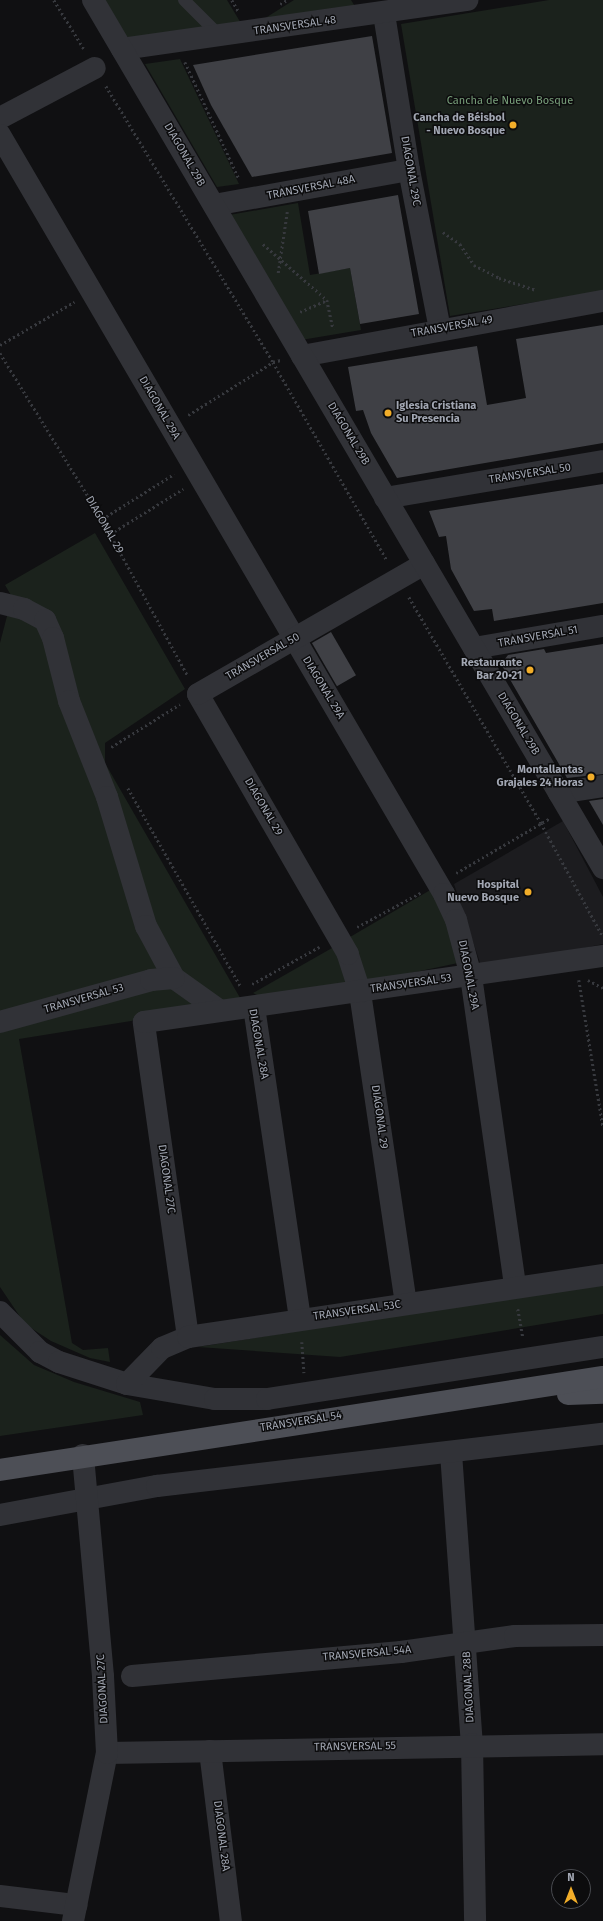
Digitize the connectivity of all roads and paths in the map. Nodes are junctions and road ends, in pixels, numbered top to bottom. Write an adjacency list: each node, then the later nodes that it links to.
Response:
1 (54, 0): 9 (path)
2 (93, 0): 8 (street, DIAGONAL 29B)
3 (184, 0): 6 (lane)
4 (468, 0): 5 (street, TRANSVERSAL 48)
5 (384, 14): 6 (street, TRANSVERSAL 48); 12 (street, DIAGONAL 29C)
6 (220, 37): 7 (street, TRANSVERSAL 48)
7 (176, 43): 8 (street, TRANSVERSAL 48); 14 (path)
8 (122, 49): 15 (street, DIAGONAL 29B)
9 (96, 68): 10 (street); 29 (path)
10 (0, 118)
11 (0, 135): 19 (street, DIAGONAL 29A)
12 (409, 170): 13 (street, TRANSVERSAL 48A); 16 (street, DIAGONAL 29C)
13 (290, 192): 14 (street, TRANSVERSAL 48A); 18 (path)
14 (249, 200): 15 (street, TRANSVERSAL 48A)
15 (214, 205): 23 (street, DIAGONAL 29B)
16 (417, 213): 20 (path); 24 (street, DIAGONAL 29C)
17 (258, 239): 18 (path)
18 (280, 259): 21 (path); 23 (path)
19 (91, 292): 25 (path); 30 (street, DIAGONAL 29A)
20 (539, 292)
21 (327, 300): 23 (path); 26 (path)
22 (603, 301): 24 (street, TRANSVERSAL 49)
23 (278, 315): 28 (street, DIAGONAL 29B)
24 (440, 329): 26 (street, TRANSVERSAL 49)
25 (0, 345)
26 (337, 349): 28 (street, TRANSVERSAL 49)
27 (0, 353): 34 (path, DIAGONAL 29)
28 (302, 356): 29 (path); 33 (street, DIAGONAL 29B)
29 (273, 362): 30 (path); 37 (path)
30 (170, 426): 32 (street, DIAGONAL 29A)
31 (603, 461): 33 (street, TRANSVERSAL 50)
32 (196, 471): 34 (path); 35 (path); 40 (street, DIAGONAL 29A)
33 (385, 498): 36 (street, DIAGONAL 29B)
34 (102, 519): 35 (path, DIAGONAL 29)
35 (110, 534): 42 (path, DIAGONAL 29)
36 (424, 564): 37 (street, TRANSVERSAL 50); 41 (street, DIAGONAL 29B)
37 (397, 578): 40 (street, TRANSVERSAL 50); 49 (path)
38 (0, 603): 52 (street)
39 (603, 626): 41 (street, TRANSVERSAL 51)
40 (295, 639): 42 (street, TRANSVERSAL 50); 51 (street, DIAGONAL 29A)
41 (474, 648): 46 (street, DIAGONAL 29B)
42 (198, 694): 43 (path); 48 (street, DIAGONAL 29)
43 (110, 750)
44 (125, 782): 48 (path)
45 (603, 786): 46 (street)
46 (559, 793): 47 (street, DIAGONAL 29B)
47 (603, 868)
48 (338, 937): 54 (street, DIAGONAL 29)
49 (603, 937)
50 (603, 956): 51 (street, TRANSVERSAL 53)
51 (471, 976): 54 (street, TRANSVERSAL 53); 61 (street, DIAGONAL 29A)
52 (174, 978): 56 (street); 57 (street, TRANSVERSAL 53)
53 (603, 988): 59 (path)
54 (360, 992): 55 (street, TRANSVERSAL 53); 62 (street, DIAGONAL 29)
55 (254, 1007): 56 (street, TRANSVERSAL 53); 64 (street, DIAGONAL 28A)
56 (219, 1010): 58 (street, TRANSVERSAL 53)
57 (9, 1020)
58 (144, 1022): 66 (street, DIAGONAL 27C)
59 (603, 1127)
60 (603, 1276): 61 (street, TRANSVERSAL 53C)
61 (515, 1287): 62 (street, TRANSVERSAL 53C)
62 (406, 1304): 64 (street, TRANSVERSAL 53C)
63 (0, 1312): 72 (street)
64 (300, 1319): 66 (street, TRANSVERSAL 53C)
65 (521, 1324): 67 (path)
66 (188, 1337): 72 (street, TRANSVERSAL 53C)
67 (524, 1345)
68 (603, 1347): 72 (street)
69 (304, 1354): 70 (path)
70 (304, 1377)
71 (603, 1377): 74 (main road, TRANSVERSAL 54)
72 (127, 1384)
73 (603, 1393): 74 (main road)
74 (491, 1396): 77 (main road, TRANSVERSAL 54)
75 (603, 1434): 76 (street)
76 (451, 1453): 79 (street); 82 (street, DIAGONAL 28B)
77 (84, 1455): 78 (main road, TRANSVERSAL 54); 79 (street, DIAGONAL 27C)
78 (0, 1470)
79 (89, 1496): 80 (street); 87 (street, DIAGONAL 27C)
80 (0, 1515)
81 (603, 1635): 82 (street, TRANSVERSAL 54A)
82 (467, 1641): 83 (street, TRANSVERSAL 54A); 84 (street, DIAGONAL 28B)
83 (132, 1676)
84 (472, 1744): 85 (street, TRANSVERSAL 55); 86 (street, TRANSVERSAL 55); 91 (street, DIAGONAL 28B)
85 (603, 1744)
86 (210, 1751): 87 (street, TRANSVERSAL 55); 90 (street, DIAGONAL 28A)
87 (113, 1753): 89 (street, DIAGONAL 27C)
88 (0, 1896): 89 (street)
89 (75, 1913)
90 (231, 1921)
91 (475, 1921)

